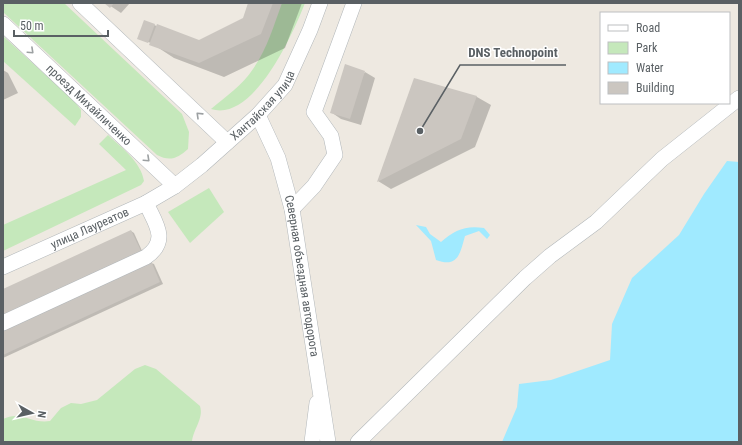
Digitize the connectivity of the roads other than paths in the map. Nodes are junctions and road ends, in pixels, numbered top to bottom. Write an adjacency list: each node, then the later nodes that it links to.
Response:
1 (80, 3): 7 (street, one-way to 1)
2 (320, 3): 6 (street, Хантайская улица)
3 (354, 3): 10 (street)
4 (3, 24): 8 (street, проезд Михайличенко, one-way to 8)
5 (739, 98): 16 (street)
6 (258, 115): 7 (street, Хантайская улица); 10 (street, Северная объездная автодорога)
7 (227, 142): 8 (street, Хантайская улица)
8 (175, 186): 9 (street, улица Лауреатов)
9 (146, 202): 11 (street, улица Лауреатов); 12 (street)
10 (292, 209): 13 (street, Северная объездная автодорога)
11 (3, 267)
12 (3, 323)
13 (320, 386): 14 (street); 15 (street, Северная объездная автодорога)
14 (312, 442)
15 (328, 442)
16 (358, 442)

